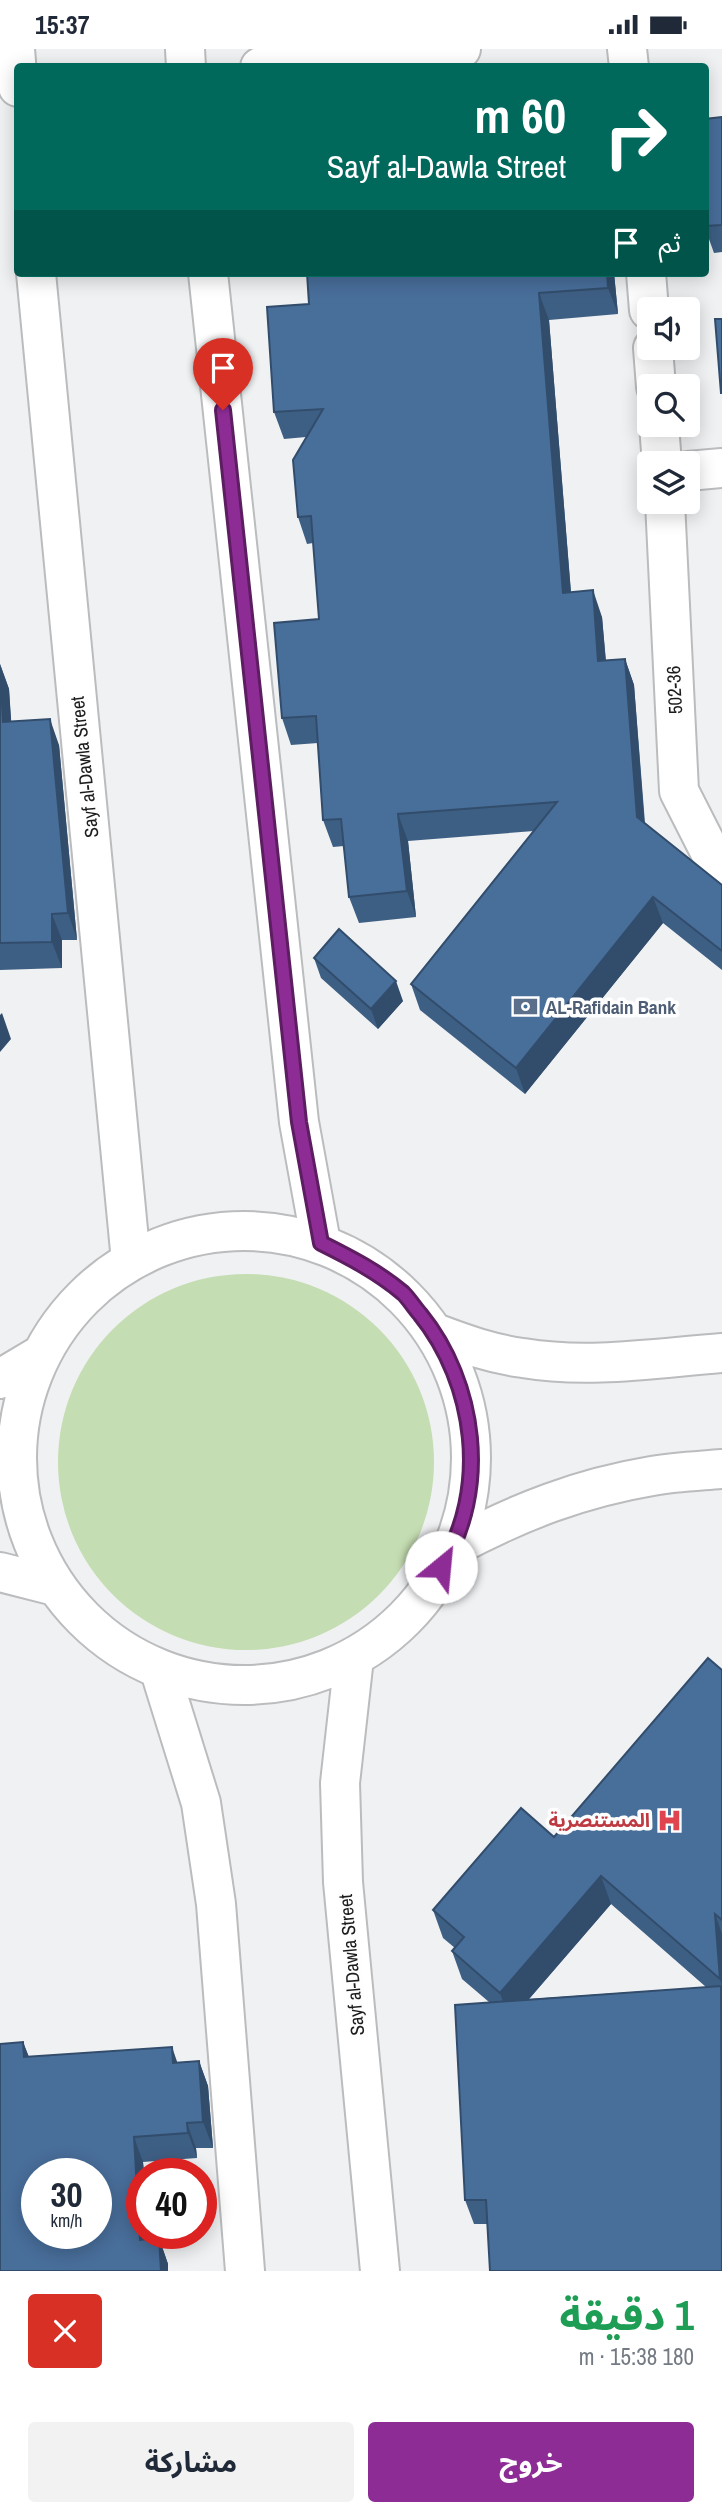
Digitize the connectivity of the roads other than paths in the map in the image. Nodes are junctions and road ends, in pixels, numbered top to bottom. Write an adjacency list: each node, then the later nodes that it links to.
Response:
1 (461, 49): 2 (street)
2 (305, 63)
3 (36, 277): 12 (street, Sayf al-Dawla Street)
4 (208, 277): 11 (street)
5 (646, 277): 6 (street)
6 (648, 297)
7 (722, 468): 8 (street)
8 (700, 470)
9 (666, 514): 10 (street, 502-36)
10 (722, 865)
11 (321, 1243): 12 (street); 13 (street)
12 (131, 1261): 15 (street)
13 (435, 1333): 14 (street); 18 (street)
14 (722, 1353)
15 (42, 1354): 16 (street); 20 (street)
16 (0, 1379)
17 (722, 1469): 18 (street)
18 (455, 1546): 21 (street)
19 (0, 1571): 20 (street)
20 (55, 1586): 22 (street)
21 (354, 1658): 22 (street); 24 (street, Sayf al-Dawla Street)
22 (160, 1671): 23 (street)
23 (244, 2271)
24 (380, 2271)

